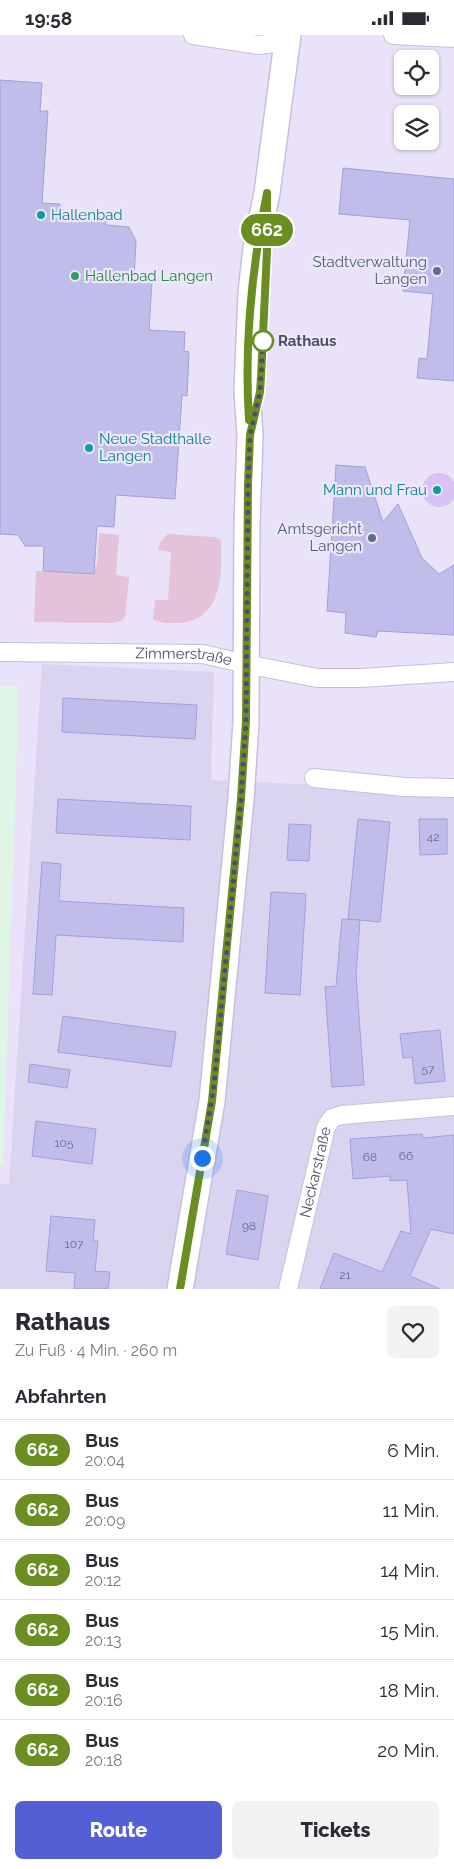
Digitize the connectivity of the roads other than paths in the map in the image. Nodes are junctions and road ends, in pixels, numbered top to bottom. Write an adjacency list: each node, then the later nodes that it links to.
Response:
1 (193, 35): 3 (street)
2 (393, 35): 4 (street)
3 (288, 38): 6 (main road)
4 (454, 38)
5 (0, 652): 6 (street, Zimmerstraße)
6 (246, 665): 7 (street, Zimmerstraße); 11 (main road)
7 (454, 672)
8 (314, 777): 9 (street)
9 (454, 788)
10 (454, 1106): 12 (street, Neckarstraße)
11 (180, 1289)
12 (288, 1289)

